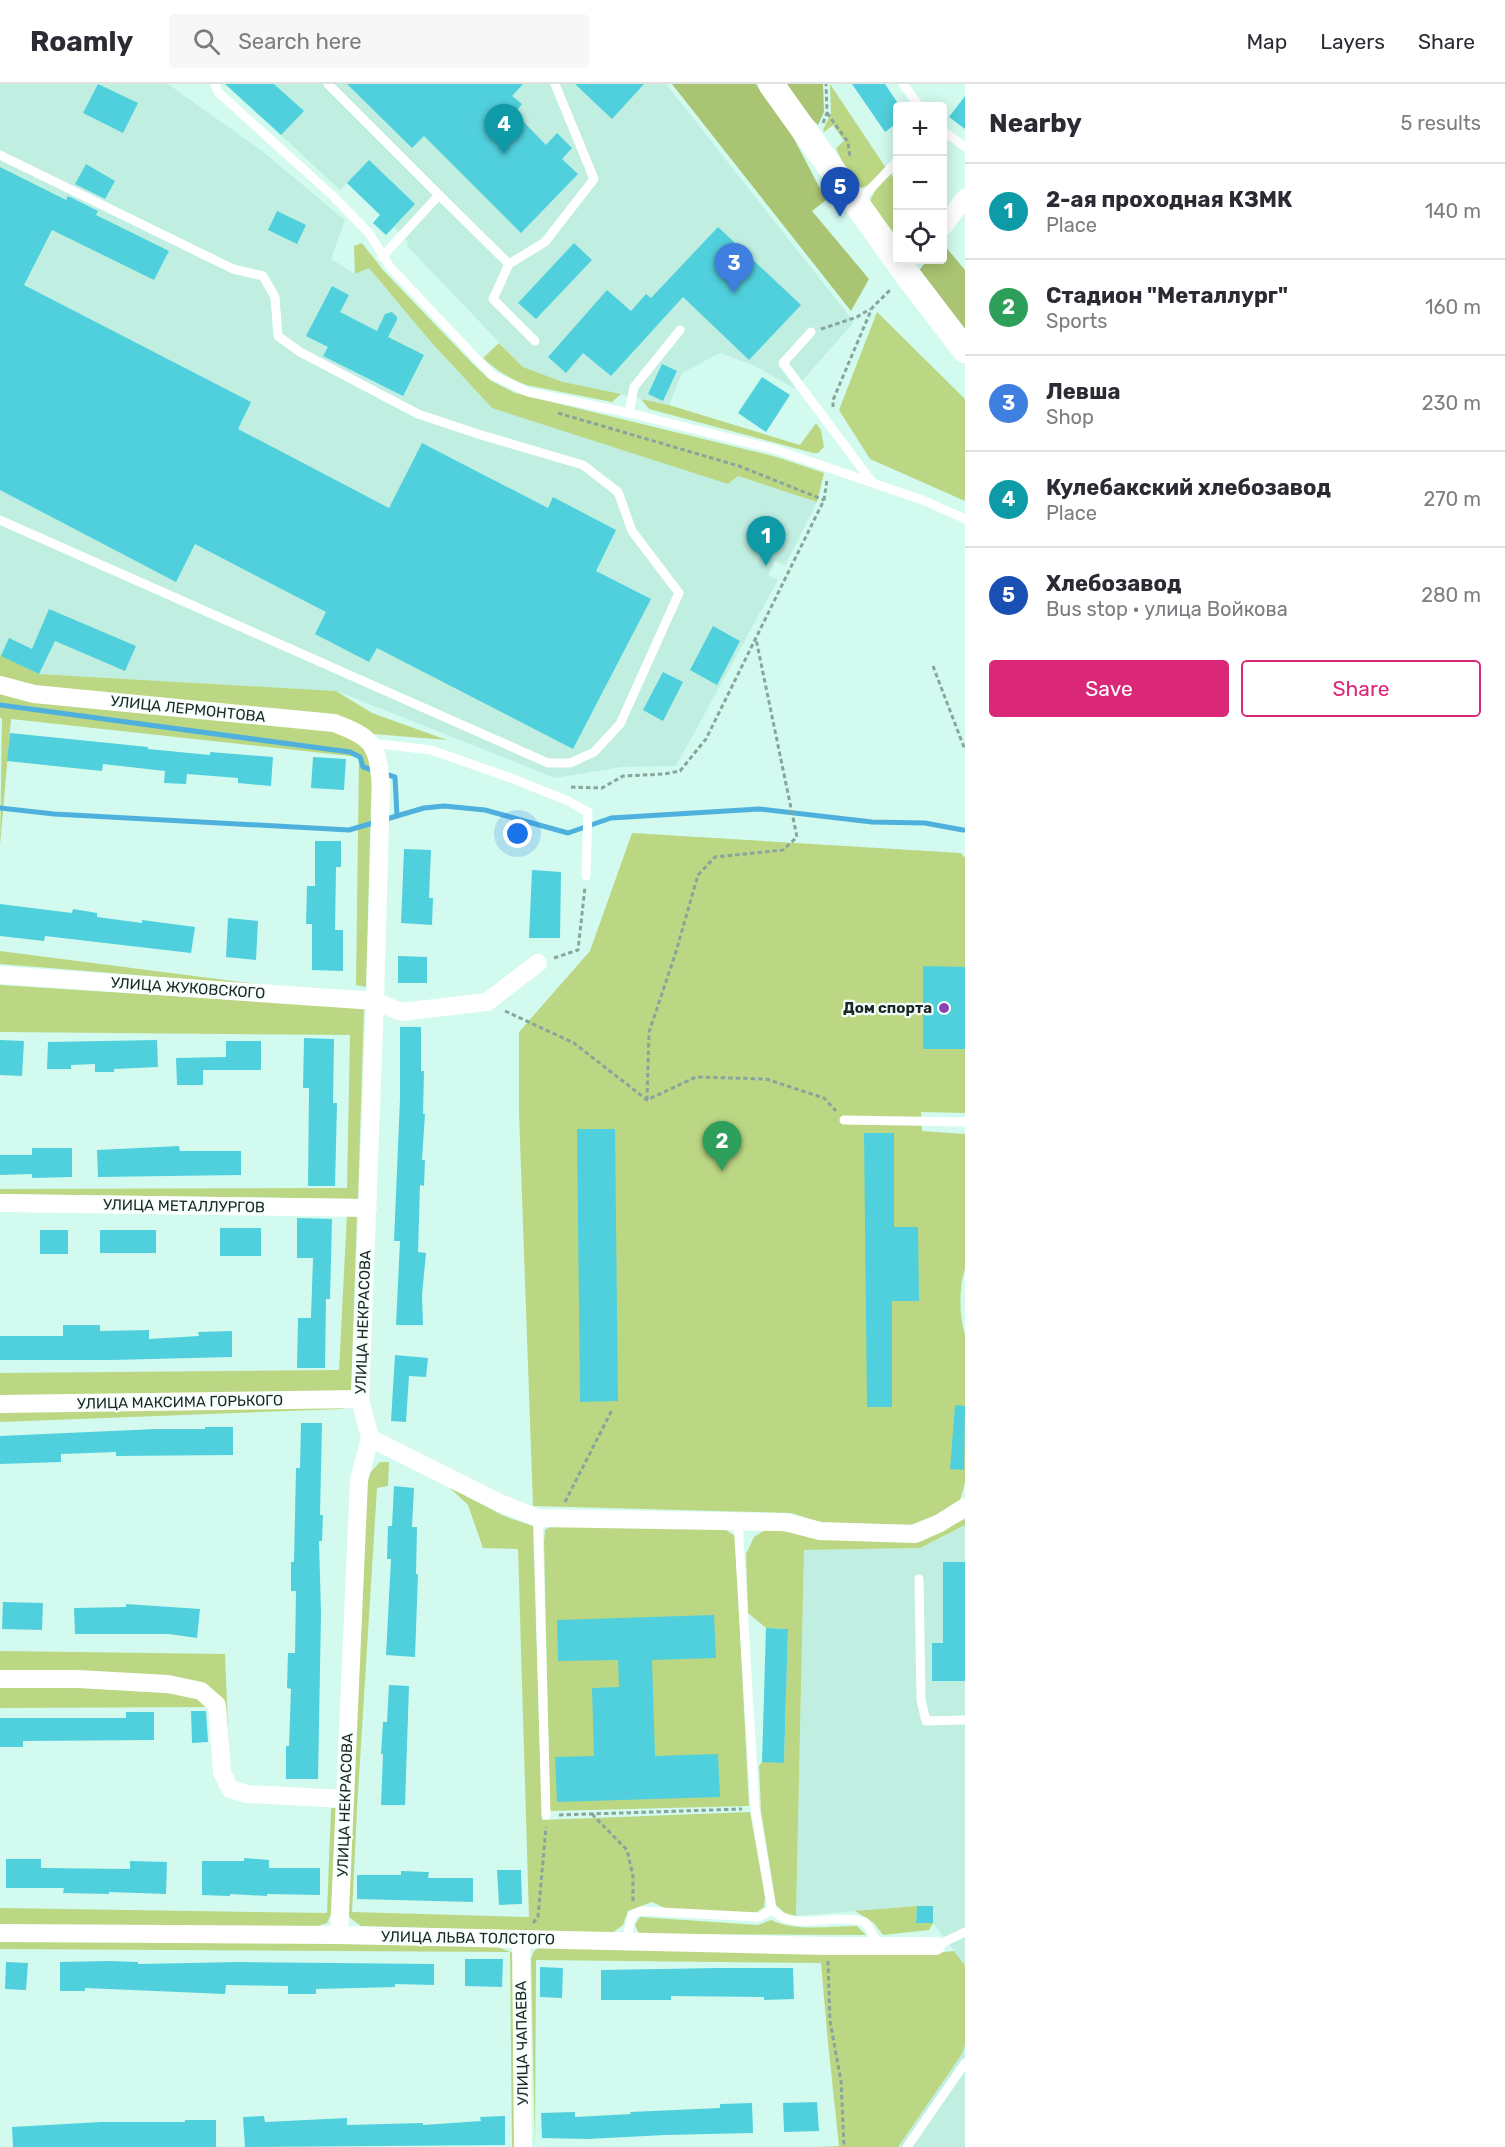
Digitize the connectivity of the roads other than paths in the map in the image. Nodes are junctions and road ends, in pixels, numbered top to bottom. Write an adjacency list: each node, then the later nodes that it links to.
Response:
1 (215, 84): 16 (lane)
2 (327, 84): 11 (lane)
3 (555, 84): 17 (lane)
4 (771, 84): 13 (street)
5 (903, 84): 6 (lane)
6 (916, 102)
7 (947, 134): 8 (lane)
8 (965, 147)
9 (0, 155): 26 (lane)
10 (893, 164): 13 (lane)
11 (439, 195): 16 (lane); 17 (lane)
12 (965, 198): 14 (street)
13 (856, 204): 15 (street)
14 (947, 221)
15 (893, 249)
16 (382, 257): 23 (lane)
17 (509, 264): 21 (lane)
18 (906, 264): 22 (street)
19 (680, 330): 23 (lane)
20 (811, 333): 24 (lane)
21 (535, 341)
22 (965, 350)
23 (629, 413): 24 (lane)
24 (872, 482): 25 (lane)
25 (965, 519)
26 (0, 520)
27 (0, 685): 28 (street, УЛИЦА ЛЕРМОНТОВА)
28 (372, 743): 29 (lane); 32 (street, УЛИЦА НЕКРАСОВА)
29 (586, 876)
30 (538, 963): 32 (street, УЛИЦА ЖУКОВСКОГО)
31 (0, 975): 32 (street, УЛИЦА ЖУКОВСКОГО)
32 (375, 1001): 36 (street, УЛИЦА НЕКРАСОВА)
33 (844, 1120): 34 (lane)
34 (965, 1122)
35 (0, 1203): 36 (street, УЛИЦА МЕТАЛЛУРГОВ)
36 (368, 1208): 37 (street, УЛИЦА НЕКРАСОВА)
37 (360, 1399): 38 (street, УЛИЦА МАКСИМА ГОРЬКОГО); 39 (street, УЛИЦА НЕКРАСОВА)
38 (0, 1404)
39 (370, 1438): 41 (street); 46 (street, УЛИЦА НЕКРАСОВА)
40 (965, 1506): 42 (street)
41 (538, 1518): 42 (street); 47 (lane)
42 (738, 1521): 48 (lane)
43 (919, 1579): 45 (lane)
44 (0, 1679): 46 (street)
45 (965, 1720)
46 (345, 1799): 51 (street, УЛИЦА НЕКРАСОВА)
47 (546, 1815)
48 (772, 1910): 53 (lane); 54 (lane)
49 (965, 1932): 55 (lane)
50 (0, 1933): 51 (street, УЛИЦА ЛЬВА ТОЛСТОГО)
51 (339, 1935): 52 (street, УЛИЦА ЛЬВА ТОЛСТОГО)
52 (521, 1939): 53 (street, УЛИЦА ЛЬВА ТОЛСТОГО); 57 (street, УЛИЦА ЧАПАЕВА)
53 (626, 1942): 54 (street, УЛИЦА ЛЬВА ТОЛСТОГО)
54 (880, 1946): 55 (street, УЛИЦА ЛЬВА ТОЛСТОГО)
55 (936, 1946)
56 (965, 2063): 58 (lane)
57 (523, 2147)
58 (907, 2147)

